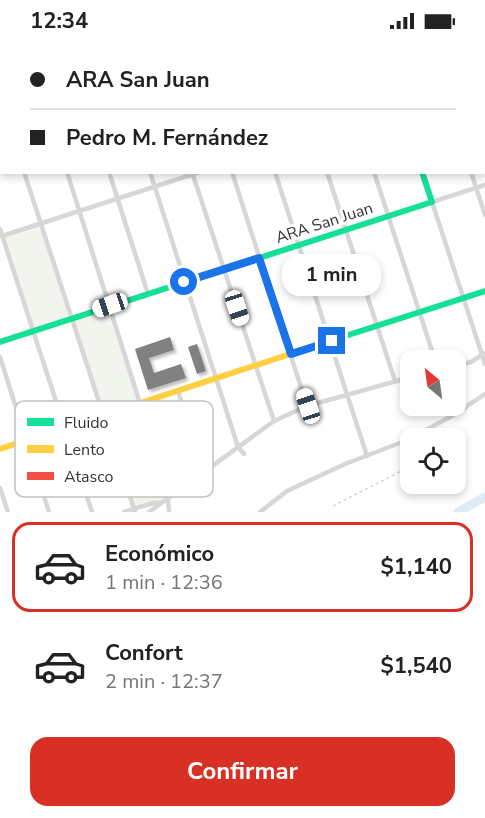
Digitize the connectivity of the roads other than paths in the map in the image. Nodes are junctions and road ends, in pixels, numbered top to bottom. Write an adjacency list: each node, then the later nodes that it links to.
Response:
1 (25, 174): 20 (street)
2 (68, 174): 17 (street)
3 (110, 174): 15 (street)
4 (151, 174): 13 (street)
5 (192, 174): 13 (street); 26 (street)
6 (233, 174): 25 (street)
7 (276, 174): 24 (street)
8 (328, 174): 22 (street)
9 (375, 174): 19 (street)
10 (423, 174): 16 (street)
11 (472, 174): 14 (street)
12 (485, 185): 14 (street, ARA San Juan)
13 (154, 186): 15 (street); 27 (street)
14 (476, 188): 16 (street, ARA San Juan); 18 (street)
15 (118, 198): 17 (street); 29 (street)
16 (432, 202): 19 (street, ARA San Juan); 30 (street)
17 (79, 211): 20 (street); 31 (street)
18 (485, 215)
19 (388, 216): 22 (street, ARA San Juan); 32 (street)
20 (40, 224): 23 (street); 33 (street)
21 (0, 229): 23 (street)
22 (346, 230): 24 (street, ARA San Juan); 34 (street)
23 (1, 236): 35 (street)
24 (300, 244): 25 (street, ARA San Juan); 36 (street)
25 (259, 258): 26 (street, ARA San Juan); 39 (street)
26 (224, 269): 27 (street, ARA San Juan); 44 (street)
27 (184, 282): 29 (street, ARA San Juan); 45 (street)
28 (485, 291): 30 (street)
29 (148, 294): 31 (street, ARA San Juan)
30 (463, 298): 32 (street); 40 (street)
31 (110, 305): 33 (street, ARA San Juan); 53 (street)
32 (419, 312): 34 (street); 38 (street)
33 (71, 318): 35 (street, ARA San Juan); 52 (street)
34 (377, 326): 36 (street); 47 (street)
35 (32, 332): 37 (street, ARA San Juan); 51 (street)
36 (332, 341): 39 (street); 49 (street)
37 (0, 342)
38 (432, 350)
39 (291, 354): 44 (street); 57 (street)
40 (484, 354): 42 (street); 43 (street)
41 (0, 357): 56 (street)
42 (466, 362)
43 (485, 363)
44 (256, 365): 45 (street); 58 (street)
45 (216, 379): 48 (street); 60 (street)
46 (400, 380): 47 (street)
47 (395, 381): 49 (street)
48 (178, 391): 54 (street); 55 (street)
49 (348, 394): 57 (street); 63 (street)
50 (485, 394): 63 (street)
51 (55, 401)
52 (98, 401)
53 (139, 401)
54 (146, 401)
55 (181, 401)
56 (15, 403)
57 (308, 406): 58 (street)
58 (274, 420): 60 (street)
59 (15, 444): 61 (street)
60 (238, 447): 62 (street); 64 (street)
61 (0, 448)
62 (243, 454)
63 (367, 456): 77 (street)
64 (213, 466)
65 (0, 488): 71 (street)
66 (44, 497): 72 (street)
67 (87, 497): 73 (street)
68 (169, 498): 69 (street); 76 (street)
69 (161, 503): 70 (street); 75 (street)
70 (134, 510): 74 (street)
71 (8, 512)
72 (49, 512)
73 (92, 512)
74 (124, 512)
75 (149, 512)
76 (169, 512)
77 (260, 512)

